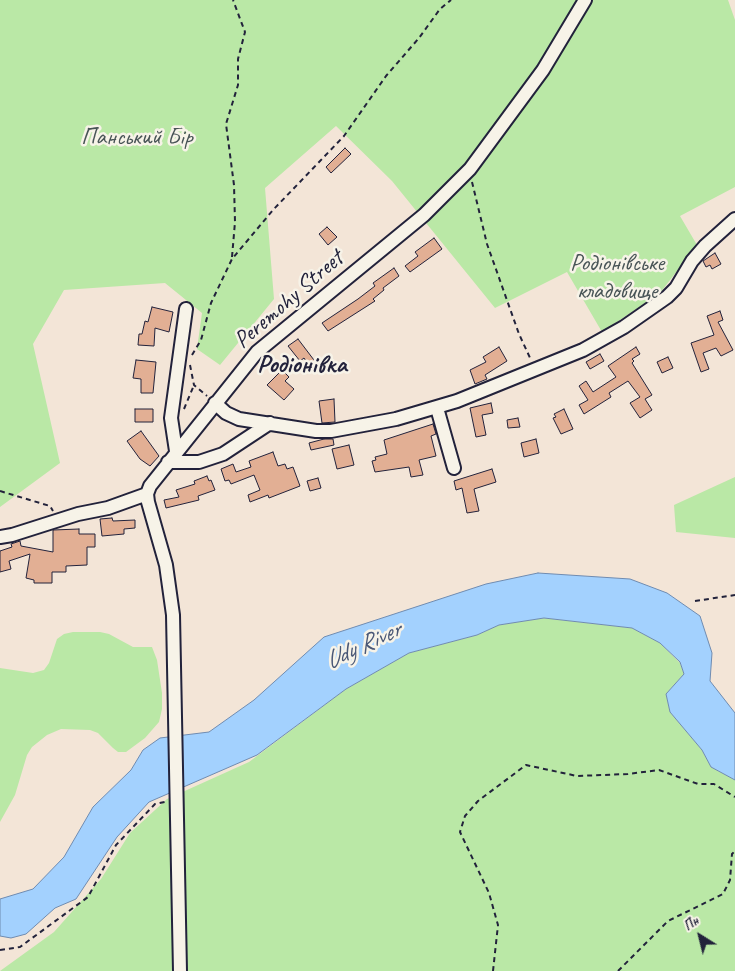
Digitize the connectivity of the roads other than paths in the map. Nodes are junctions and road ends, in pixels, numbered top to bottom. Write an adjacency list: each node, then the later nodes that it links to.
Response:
1 (585, 0): 4 (street, Peremohy Street)
2 (735, 220): 5 (street)
3 (186, 309): 7 (street)
4 (215, 403): 6 (street); 7 (street, Peremohy Street)
5 (437, 408): 6 (street); 9 (street)
6 (270, 424): 8 (street)
7 (176, 451): 8 (street, Peremohy Street)
8 (168, 462): 10 (street, Peremohy Street)
9 (454, 468)
10 (147, 494): 11 (street); 12 (street)
11 (0, 537)
12 (180, 971)

